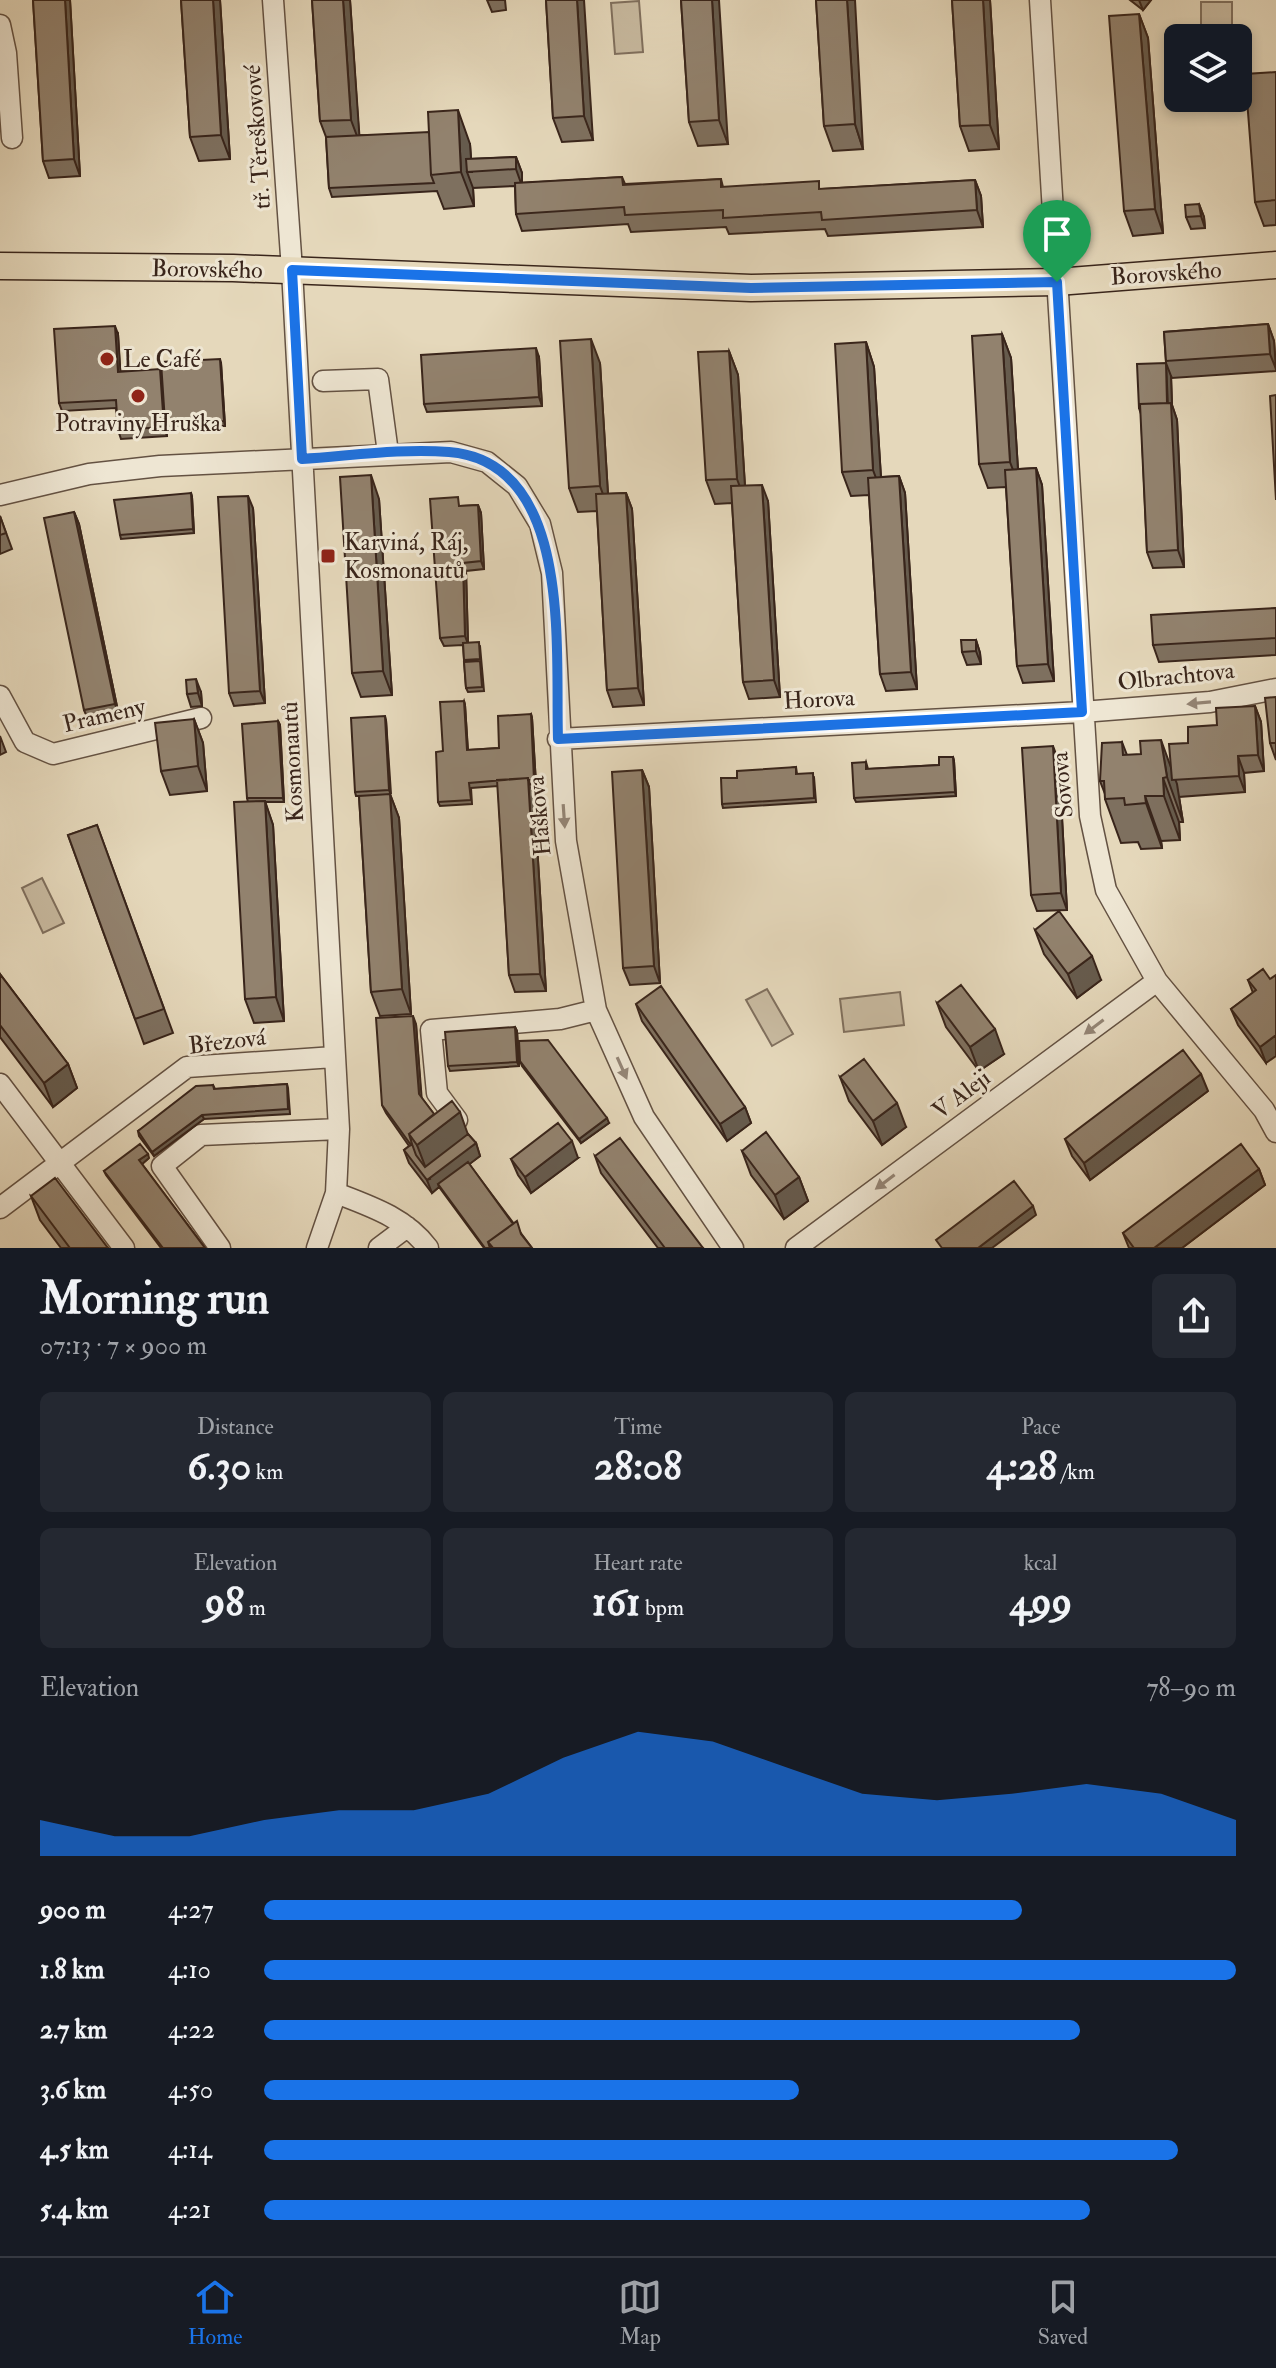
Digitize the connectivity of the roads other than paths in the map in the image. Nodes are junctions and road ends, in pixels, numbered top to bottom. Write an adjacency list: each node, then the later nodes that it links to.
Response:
1 (273, 0): 7 (street, tř. Těreškovové)
2 (1040, 0): 8 (street, Sovova)
3 (0, 25): 4 (street)
4 (12, 138)
5 (1276, 265): 8 (main road, Borovského)
6 (0, 266): 7 (main road, Borovského)
7 (292, 270): 8 (main road, Borovského); 11 (street, Kosmonautů)
8 (1057, 282): 15 (street, Sovova)
9 (323, 381): 10 (street)
10 (388, 453): 11 (street, Haškova); 17 (street, Haškova)
11 (302, 459): 12 (street); 20 (street, Kosmonautů)
12 (0, 495)
13 (1276, 689): 15 (street, Olbrachtova, one-way to 15)
14 (0, 696): 16 (street, Prameny)
15 (1082, 712): 17 (street, Horova); 18 (street, Sovova)
16 (201, 718)
17 (558, 739): 19 (street, Haškova, one-way to 19)
18 (1157, 981): 24 (street, Sovova); 35 (street, V Aleji, one-way to 35)
19 (596, 1010): 22 (street); 34 (street, Haškova, one-way to 34)
20 (334, 1057): 23 (street, Kosmonautů); 25 (street, Březová)
21 (0, 1084): 25 (street)
22 (457, 1120)
23 (339, 1129): 26 (street, Kosmonautů); 30 (street)
24 (1276, 1132)
25 (60, 1163): 27 (street, Březová); 29 (street)
26 (336, 1193): 28 (street); 31 (street, Kosmonautů)
27 (0, 1208)
28 (407, 1227): 32 (street); 33 (street)
29 (124, 1248)
30 (220, 1248)
31 (317, 1248)
32 (379, 1248)
33 (428, 1248)
34 (733, 1248)
35 (796, 1248)

